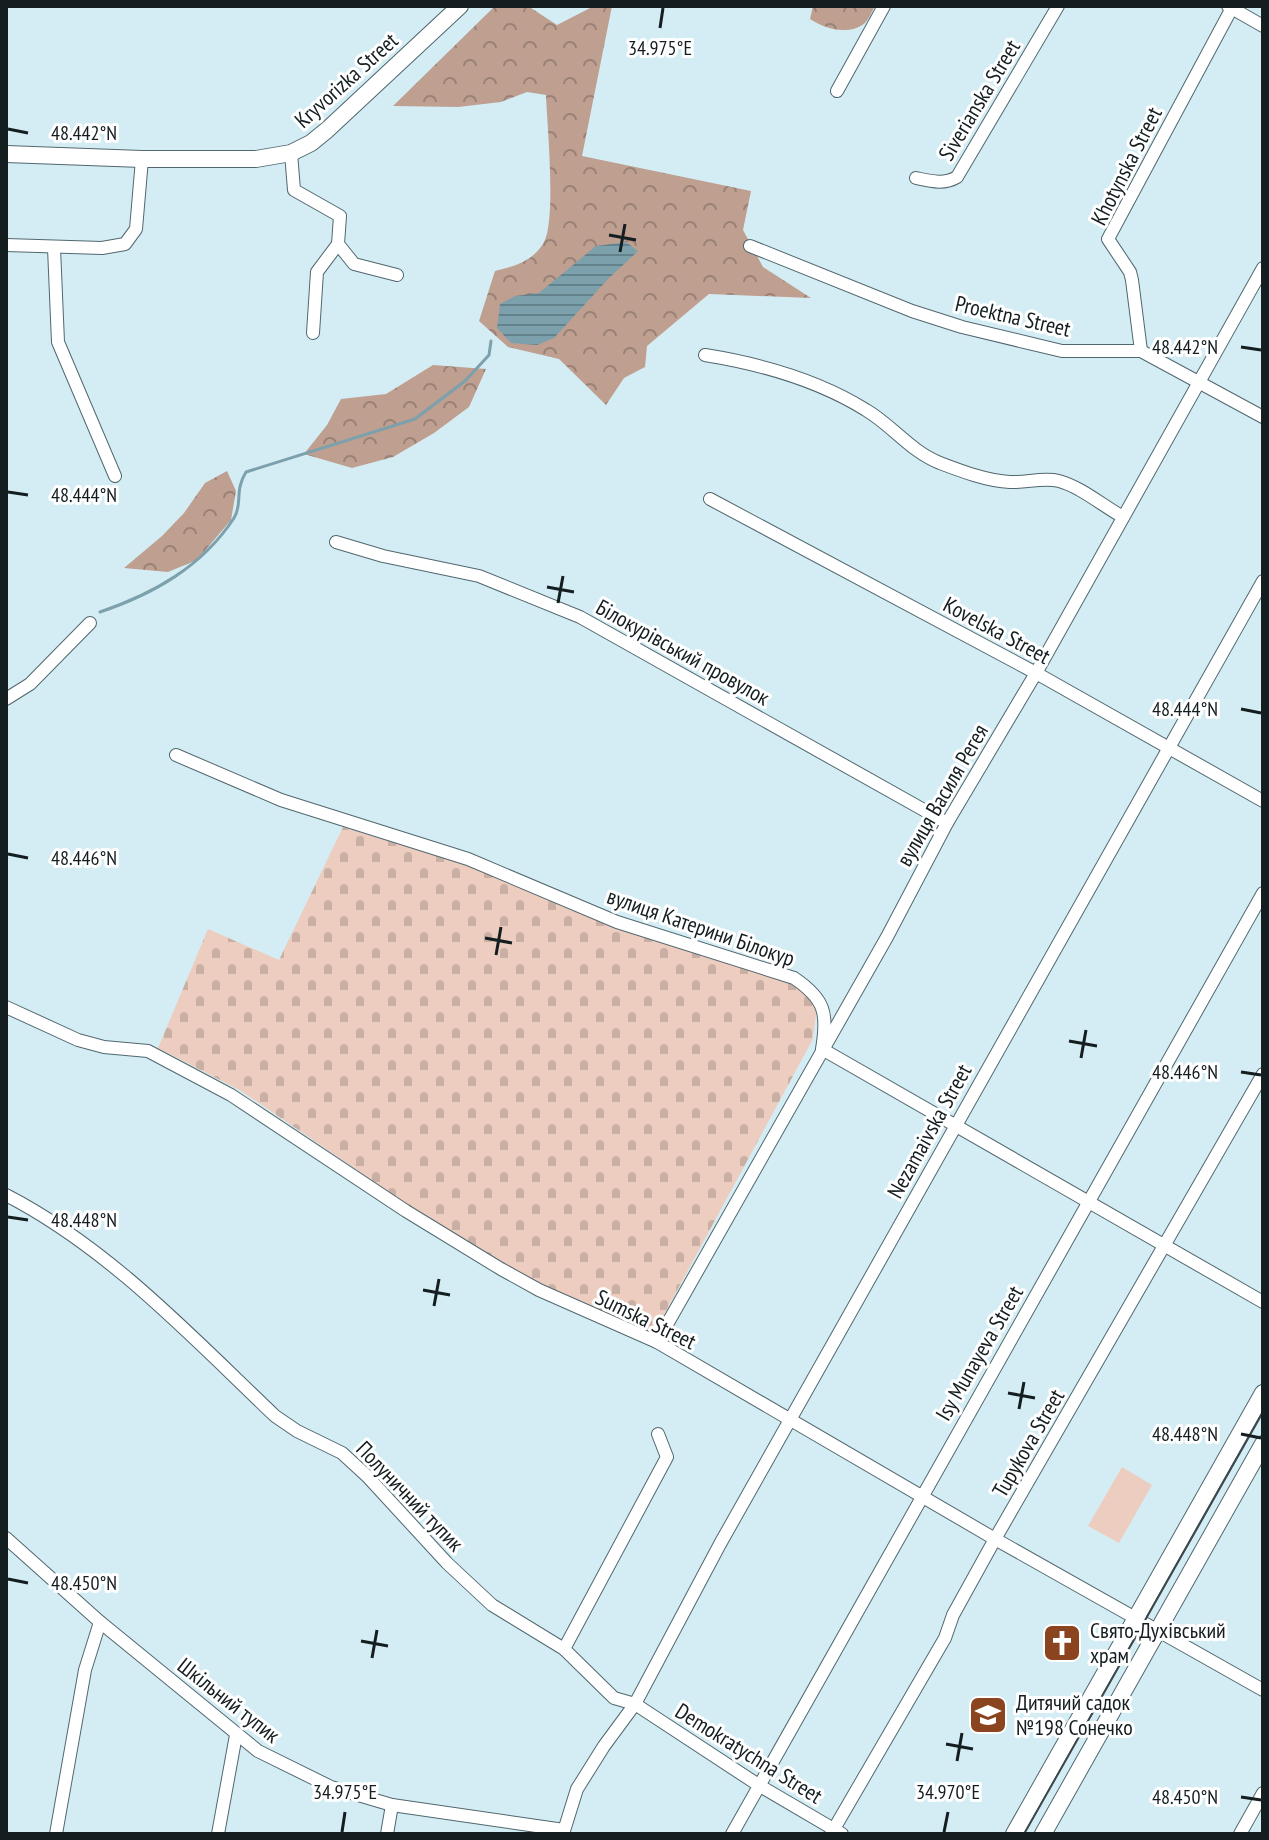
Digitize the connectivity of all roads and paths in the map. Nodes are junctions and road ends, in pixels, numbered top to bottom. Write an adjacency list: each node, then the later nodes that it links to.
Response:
1 (460, 6): 7 (main road, Kryvorizka Street)
2 (884, 6): 6 (street)
3 (1058, 6): 10 (street, Siverianska Street)
4 (1231, 7): 5 (street); 18 (street, Khotynska Street)
5 (1263, 26)
6 (837, 91)
7 (291, 153): 9 (main road, Kryvorizka Street); 11 (street)
8 (6, 154): 9 (main road, Kryvorizka Street)
9 (142, 159): 14 (street)
10 (916, 178)
11 (338, 244): 16 (street); 17 (street)
12 (6, 245): 14 (street)
13 (750, 246): 18 (street, Proektna Street)
14 (54, 248): 22 (street)
15 (1263, 268): 20 (street, вулиця Василя Регея)
16 (397, 275)
17 (313, 333)
18 (1141, 351): 20 (street, Proektna Street)
19 (705, 355): 24 (street)
20 (1198, 382): 21 (street, Proektna Street); 24 (street, вулиця Василя Регея)
21 (1263, 417)
22 (115, 476)
23 (710, 499): 28 (street, Kovelska Street)
24 (1123, 517): 28 (street, вулиця Василя Регея)
25 (336, 542): 33 (street, Білокурівський провулок)
26 (1263, 581): 30 (street, Nezamaivska Street)
27 (90, 623): 29 (street)
28 (1036, 673): 30 (street, Kovelska Street); 33 (street, вулиця Василя Регея)
29 (6, 699)
30 (1169, 747): 32 (street, Kovelska Street); 38 (street, Nezamaivska Street)
31 (176, 755): 36 (street, вулиця Катерини Білокур)
32 (1263, 801)
33 (947, 823): 36 (street, вулиця Василя Регея)
34 (1263, 893): 40 (street, Isy Munayeva Street)
35 (6, 1007): 43 (street, Sumska Street)
36 (822, 1049): 38 (street); 43 (street, вулиця Василя Регея)
37 (1263, 1074): 41 (street, Tupykova Street)
38 (955, 1125): 40 (street); 45 (street, Nezamaivska Street)
39 (6, 1195): 54 (street, Полуничний тупик)
40 (1088, 1201): 41 (street); 48 (street, Isy Munayeva Street)
41 (1165, 1247): 42 (street); 50 (street, Tupykova Street)
42 (1263, 1302)
43 (657, 1342): 45 (street, Sumska Street)
44 (1263, 1393): 51 (main road)
45 (791, 1418): 48 (street, Sumska Street); 56 (street, Nezamaivska Street)
46 (658, 1434): 54 (street)
47 (1263, 1444): 53 (main road)
48 (921, 1497): 50 (street, Sumska Street); 58 (street, Isy Munayeva Street)
49 (6, 1538): 52 (street, Шкільний тупик)
50 (995, 1539): 51 (street, Sumska Street); 62 (street, Tupykova Street)
51 (1136, 1619): 53 (street, Sumska Street); 67 (main road)
52 (100, 1622): 57 (street, Шкільний тупик); 63 (street)
53 (1158, 1631): 55 (street, Sumska Street); 68 (main road)
54 (564, 1649): 56 (street, Полуничний тупик)
55 (1263, 1690)
56 (635, 1704): 58 (street, Demokratychna Street); 61 (street, Nezamaivska Street)
57 (236, 1735): 60 (street, Шкільний тупик); 64 (street)
58 (760, 1786): 62 (street, Demokratychna Street); 66 (street, Isy Munayeva Street)
59 (1263, 1793): 69 (street)
60 (392, 1805): 61 (street, Шкільний тупик); 65 (street)
61 (563, 1832)
62 (835, 1832)
63 (56, 1834)
64 (218, 1834)
65 (387, 1834)
66 (732, 1834)
67 (1014, 1834)
68 (1043, 1834)
69 (1240, 1834)

